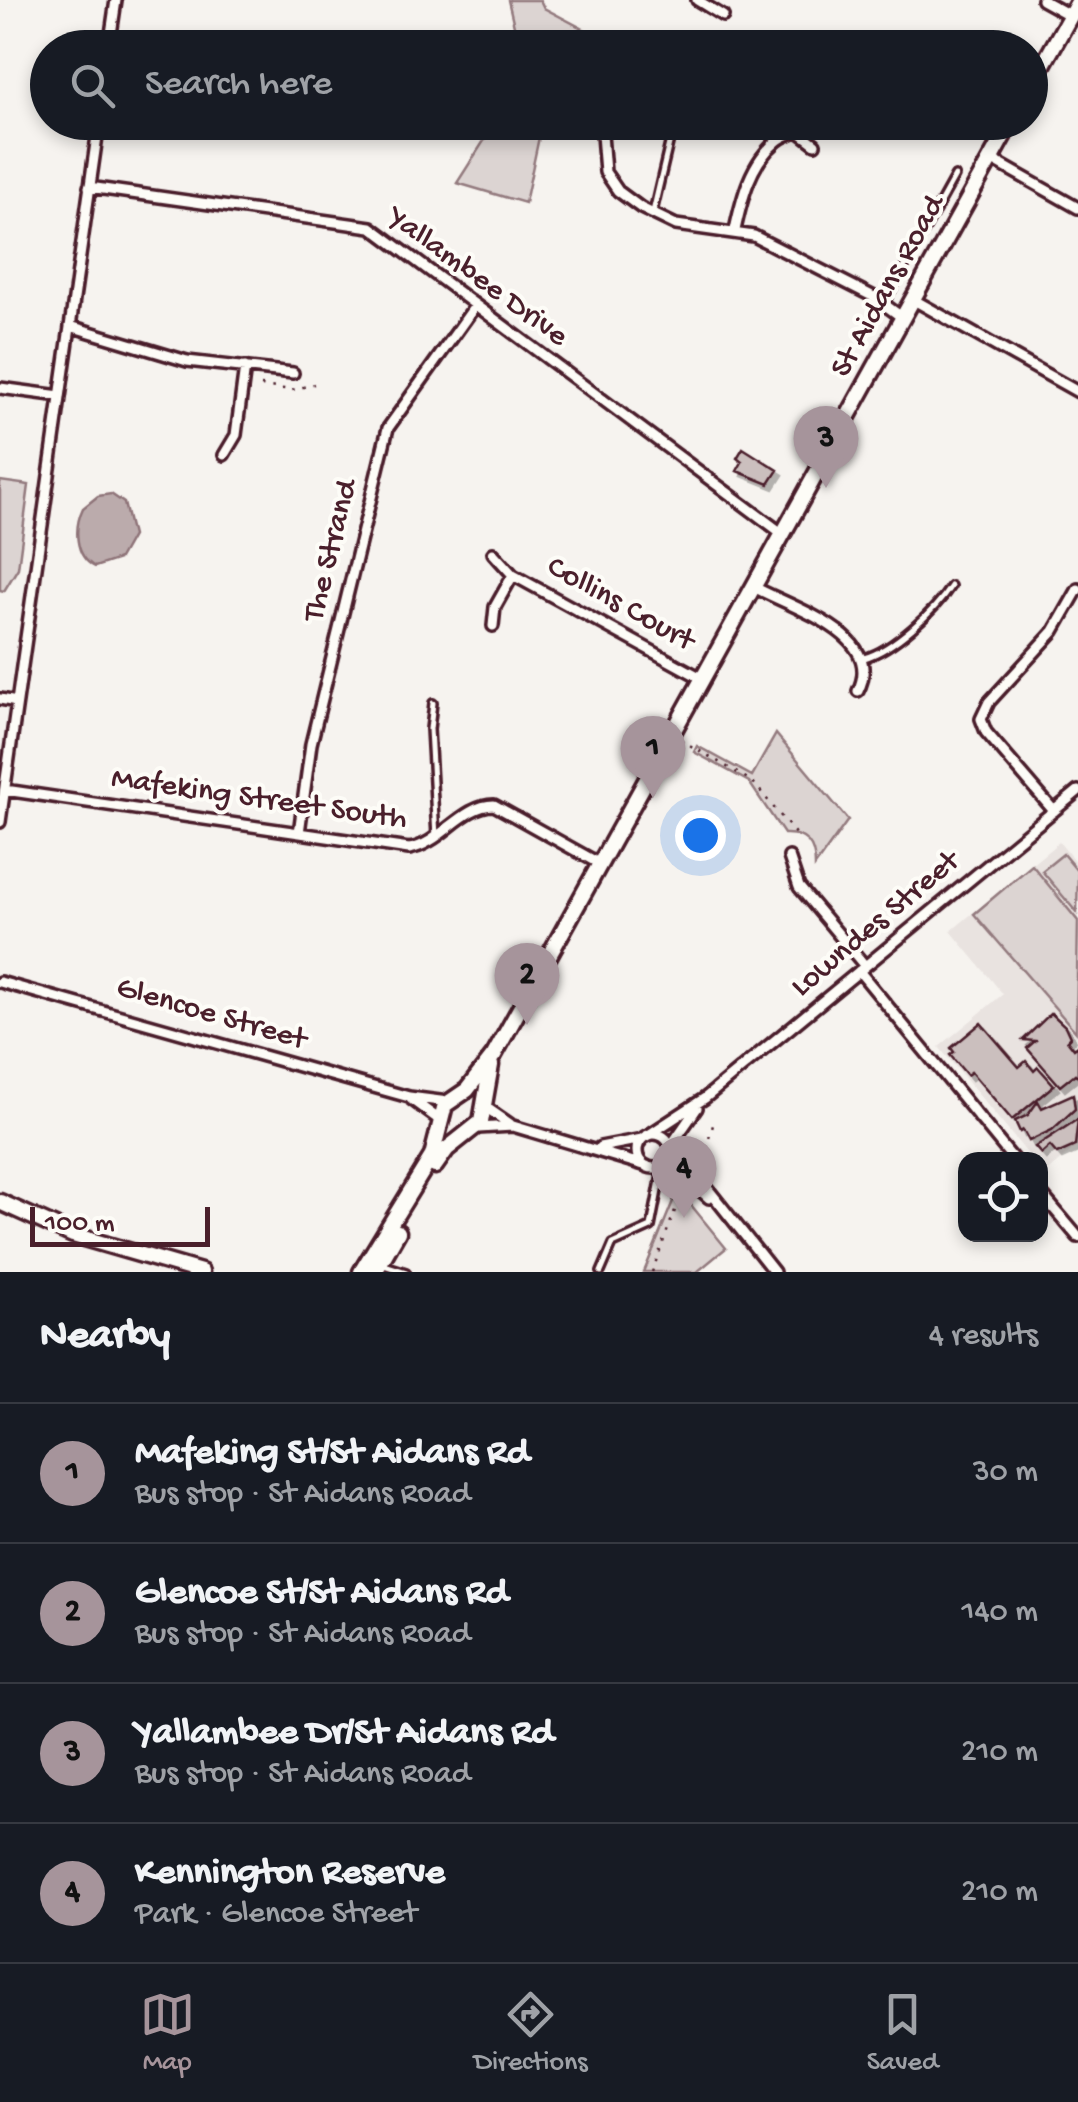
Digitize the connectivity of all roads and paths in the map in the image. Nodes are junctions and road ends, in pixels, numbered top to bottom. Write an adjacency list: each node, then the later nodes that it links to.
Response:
1 (116, 0): 6 (street)
2 (697, 0): 5 (street)
3 (1042, 0): 4 (street)
4 (1074, 9): 7 (street)
5 (723, 16)
6 (112, 30)
7 (1048, 56)
8 (97, 140): 17 (street)
9 (601, 140): 19 (street)
10 (670, 140): 19 (lane)
11 (779, 140): 20 (street)
12 (812, 140): 14 (street)
13 (1002, 140): 15 (street, St Aidans Road)
14 (815, 144)
15 (991, 159): 18 (street); 21 (street, St Aidans Road)
16 (955, 176): 22 (lane, St Aidans Road)
17 (90, 188): 23 (street, Yallambee Drive); 25 (street)
18 (1078, 208)
19 (652, 214): 20 (street)
20 (734, 230): 22 (street)
21 (914, 300): 24 (street, St Aidans Road); 31 (street)
22 (884, 304): 24 (street)
23 (474, 306): 34 (street, Yallambee Drive); 54 (street, The Strand)
24 (903, 318): 34 (street, St Aidans Road)
25 (70, 326): 26 (street); 32 (street)
26 (245, 368): 27 (street); 33 (street)
27 (292, 373)
28 (314, 384): 29 (path)
29 (260, 386)
30 (0, 388): 32 (street)
31 (1078, 392)
32 (60, 396): 45 (street)
33 (224, 454)
34 (784, 534): 38 (street, St Aidans Road)
35 (493, 554): 36 (street, Collins Court)
36 (513, 574): 40 (street, Collins Court); 42 (street, Collins Court)
37 (951, 586): 41 (lane)
38 (754, 587): 41 (street); 42 (street, St Aidans Road)
39 (1078, 589): 48 (street)
40 (493, 626)
41 (864, 658): 43 (street)
42 (703, 679): 58 (street, St Aidans Road)
43 (858, 691)
44 (0, 700): 45 (street)
45 (17, 702): 50 (street)
46 (433, 703): 56 (lane)
47 (967, 718): 48 (street)
48 (981, 719): 52 (street)
49 (683, 741): 55 (path)
50 (4, 790): 53 (street); 54 (street, Mafeking Street South)
51 (1078, 791): 52 (street, Lowndes Street)
52 (1054, 811): 59 (street, Lowndes Street)
53 (0, 822)
54 (299, 834): 56 (street, Mafeking Street South)
55 (797, 836)
56 (436, 837): 58 (street, Mafeking Street South)
57 (789, 857): 59 (street)
58 (600, 864): 61 (street, St Aidans Road)
59 (862, 969): 63 (street, Lowndes Street); 73 (street)
60 (0, 982): 62 (street, Glencoe Street)
61 (494, 1055): 64 (street, St Aidans Road); 65 (street, St Aidans Road)
62 (409, 1097): 64 (street, Glencoe Street); 66 (street, Glencoe Street)
63 (706, 1098): 70 (street, Lowndes Street); 71 (street, Lowndes Street)
64 (454, 1099): 65 (street); 66 (street)
65 (483, 1105): 68 (street); 69 (street, St Aidans Road)
66 (442, 1122): 69 (street); 84 (street)
67 (713, 1125): 74 (path)
68 (513, 1126): 69 (street); 72 (street)
69 (472, 1131): 82 (street)
70 (645, 1138): 71 (street); 72 (street); 75 (street)
71 (672, 1145): 76 (street); 80 (street)
72 (592, 1148): 75 (street)
73 (1008, 1152)
74 (702, 1158)
75 (647, 1166): 76 (street)
76 (662, 1168): 80 (street); 86 (lane)
77 (688, 1183): 87 (path)
78 (1048, 1201): 81 (street)
79 (0, 1202): 83 (street)
80 (719, 1206): 88 (street)
81 (1078, 1237)
82 (378, 1268): 85 (lane)
83 (201, 1272)
84 (362, 1272)
85 (406, 1272)
86 (601, 1272)
87 (652, 1272)
88 (774, 1272)

